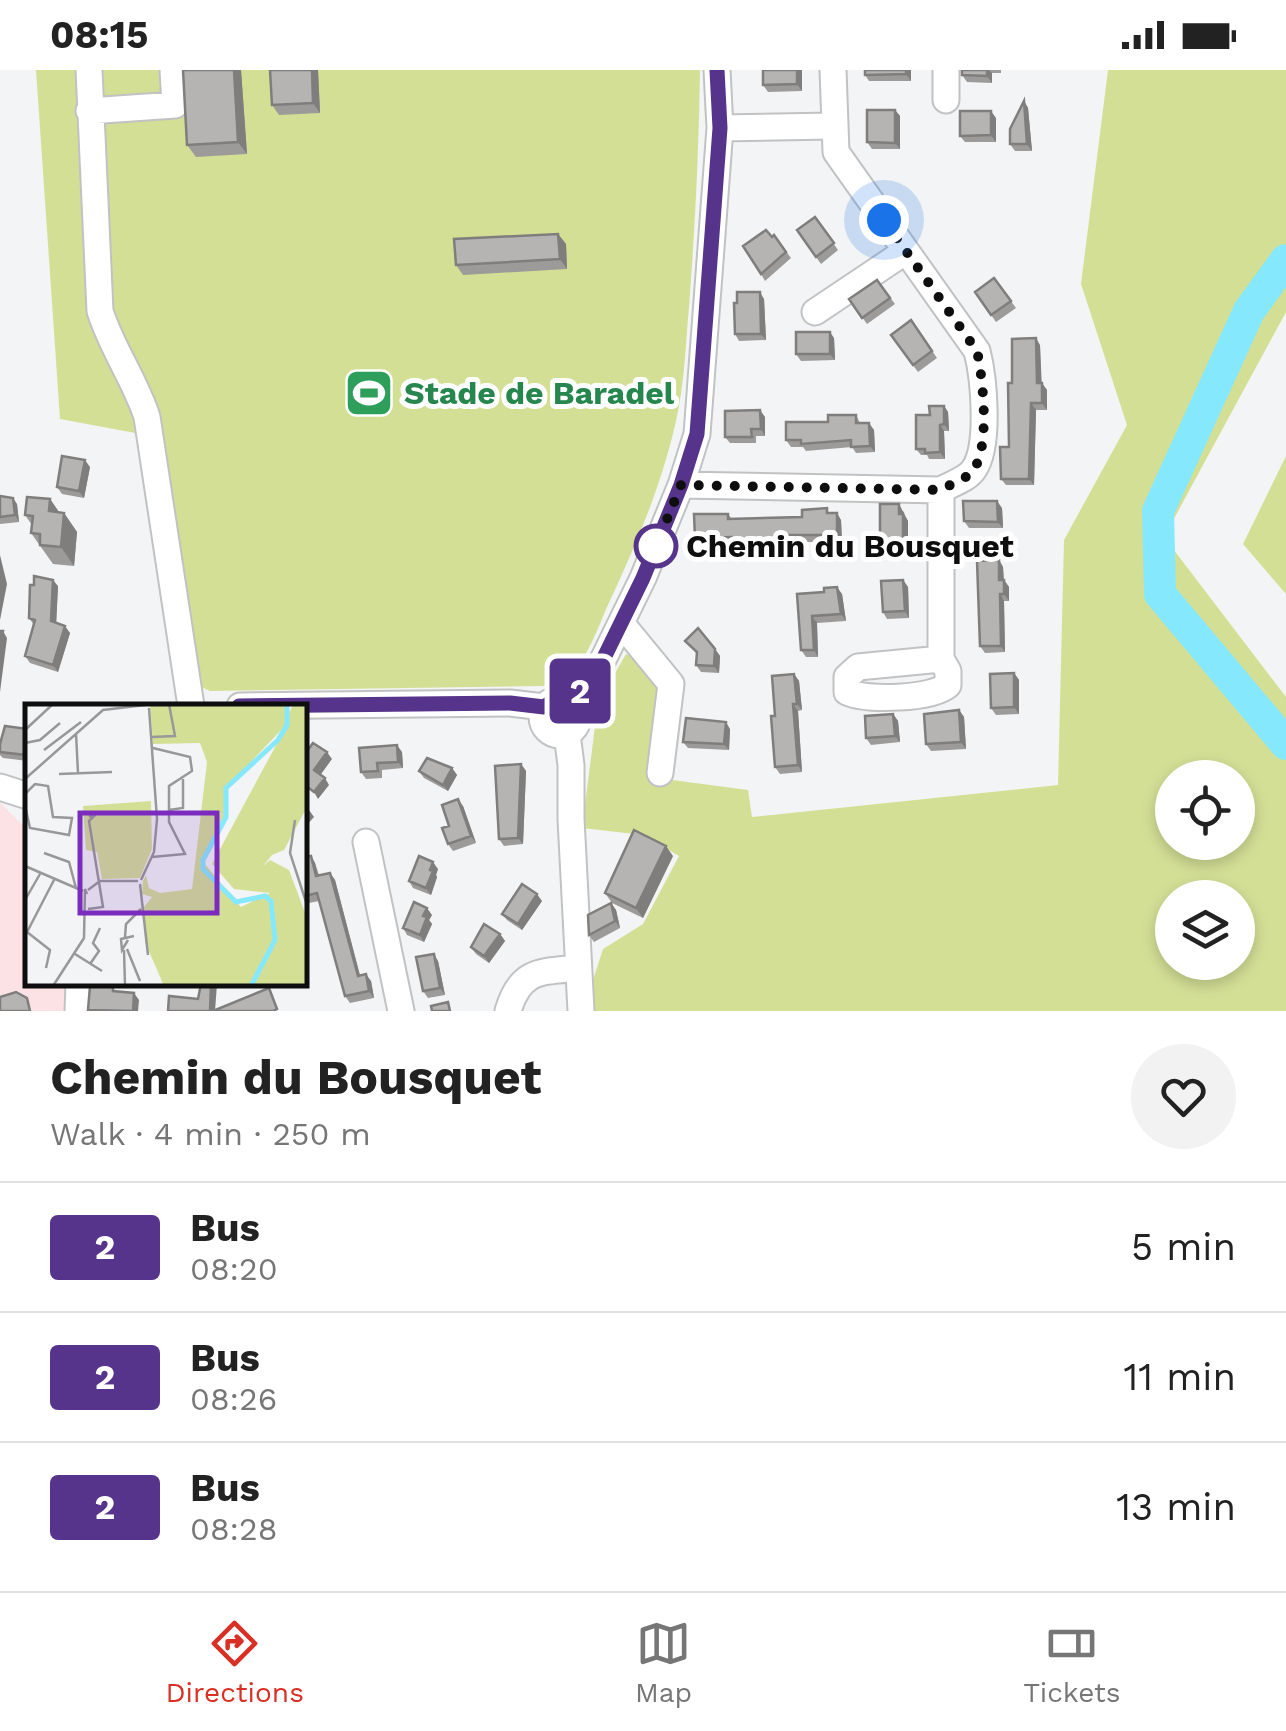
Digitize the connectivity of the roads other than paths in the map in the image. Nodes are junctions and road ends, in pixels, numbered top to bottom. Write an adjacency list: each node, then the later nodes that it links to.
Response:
1 (89, 70): 7 (street)
2 (173, 70): 7 (street)
3 (717, 70): 9 (street)
4 (833, 70): 8 (street)
5 (946, 70): 6 (street)
6 (946, 100)
7 (89, 111): 17 (street)
8 (833, 126): 9 (street); 10 (street)
9 (720, 128): 12 (street)
10 (906, 251): 11 (street); 13 (street)
11 (815, 312)
12 (681, 485): 13 (street); 14 (street)
13 (940, 490): 15 (street)
14 (620, 623): 16 (street); 21 (street)
15 (940, 660)
16 (571, 702): 19 (street); 20 (street)
17 (191, 704)
18 (308, 705): 19 (street)
19 (544, 707): 20 (street)
20 (567, 734): 25 (street)
21 (660, 773)
22 (0, 787): 23 (street)
23 (25, 795)
24 (366, 842): 28 (street)
25 (577, 968): 29 (street); 30 (street)
26 (79, 986): 27 (street)
27 (78, 1011)
28 (402, 1011)
29 (508, 1011)
30 (581, 1011)

